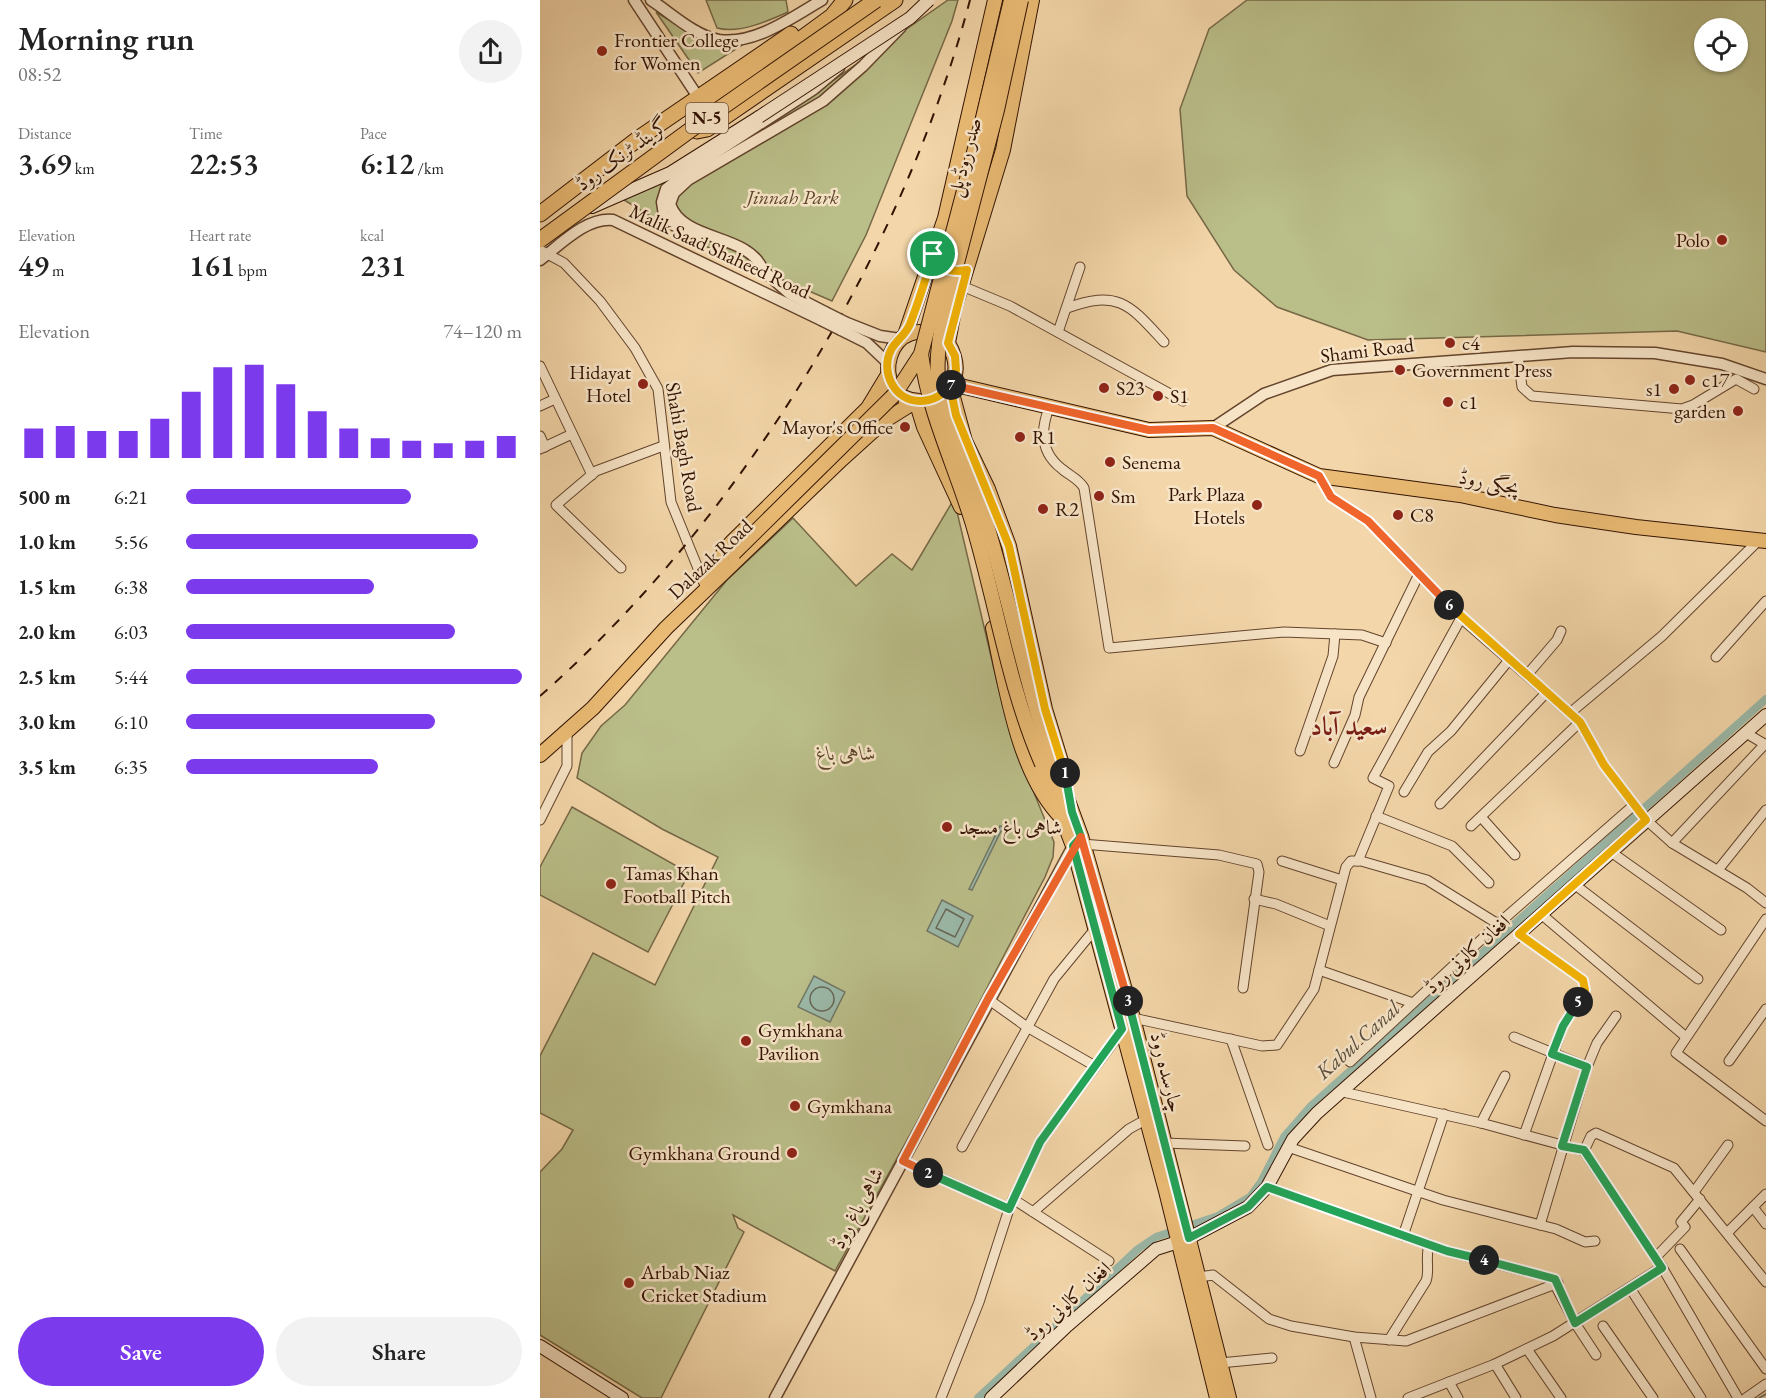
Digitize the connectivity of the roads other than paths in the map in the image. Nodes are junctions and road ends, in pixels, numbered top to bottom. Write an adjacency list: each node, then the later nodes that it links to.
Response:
1 (634, 0): 15 (street)
2 (651, 0): 3 (street)
3 (822, 0)
4 (843, 0): 6 (highway); 15 (highway, گرینڈ ٹرنک روڈ / N-5)
5 (876, 0): 17 (highway, گرینڈ ٹرنک روڈ / N-5, bridge)
6 (895, 0)
7 (924, 0): 24 (street)
8 (929, 0): 14 (main road, bridge)
9 (997, 0): 21 (main road)
10 (1011, 0): 34 (main road, صدر روڈ پل, bridge)
11 (1021, 0): 75 (main road, صدر روڈ پل, bridge)
12 (1032, 0): 18 (main road)
13 (1038, 0): 18 (main road)
14 (844, 62): 17 (main road, bridge); 24 (street)
15 (698, 97): 16 (highway, گرینڈ ٹرنک روڈ / N-5)
16 (540, 213)
17 (577, 213): 19 (highway, گرینڈ ٹرنک روڈ / N-5, bridge)
18 (978, 236): 25 (main road)
19 (540, 240)
20 (545, 251): 22 (street); 28 (street, Malik Saad Shaheed Road); 49 (street, Shahi Bagh Road)
21 (933, 254): 25 (main road); 31 (main road)
22 (540, 260)
23 (1080, 267): 27 (street)
24 (762, 268): 28 (street, Malik Saad Shaheed Road)
25 (967, 270): 26 (main road)
26 (962, 286): 30 (street); 33 (main road)
27 (1067, 308): 30 (street); 32 (street)
28 (823, 316): 29 (street, Malik Saad Shaheed Road, bridge)
29 (844, 327): 31 (street, Malik Saad Shaheed Road); 37 (street, Malik Saad Shaheed Road)
30 (1058, 332): 43 (street)
31 (903, 337): 33 (main road); 37 (main road)
32 (1164, 342)
33 (948, 343): 39 (main road)
34 (921, 354): 56 (main road, bridge); 75 (main road, bridge)
35 (1518, 356): 38 (street, Shami Road); 40 (street); 46 (street, Shami Road)
36 (540, 366): 41 (street)
37 (887, 368): 42 (main road); 56 (main road, Dalazak Road)
38 (1766, 379)
39 (951, 385): 42 (main road); 45 (main road); 81 (main road)
40 (1754, 389)
41 (555, 399): 44 (street); 47 (street)
42 (916, 401): 69 (main road, Dalazak Road); 81 (main road)
43 (1183, 401)
44 (540, 406)
45 (1050, 408): 46 (main road); 60 (street)
46 (1213, 428): 52 (main road, پجگی روڈ)
47 (572, 434): 50 (street); 51 (street)
48 (540, 436): 50 (street)
49 (663, 446): 51 (street); 56 (street, Shahi Bagh Road)
50 (543, 448)
51 (592, 475): 54 (street)
52 (1319, 476): 53 (main road, پجگی روڈ); 55 (street)
53 (1763, 541): 66 (street)
54 (621, 568)
55 (1419, 574): 58 (street); 61 (street)
56 (709, 578): 69 (main road, Dalazak Road)
57 (1766, 601): 62 (street)
58 (1461, 618): 63 (street); 82 (street)
59 (1561, 631): 64 (street)
60 (1335, 634): 61 (street); 73 (street)
61 (1386, 643): 76 (street)
62 (1716, 657)
63 (1509, 660): 64 (street); 77 (street)
64 (1527, 675): 65 (street)
65 (1547, 692): 66 (street); 78 (street)
66 (1570, 713): 68 (street)
67 (1766, 715): 70 (main road, افغان کالونی روڈ)
68 (1580, 722): 79 (street); 83 (street)
69 (567, 728): 72 (main road, Dalazak Road); 74 (main road, Dalazak Road); 85 (street)
70 (1746, 733): 71 (street); 84 (main road, افغان کالونی روڈ)
71 (1766, 744): 88 (street)
72 (540, 745)
73 (1300, 751)
74 (540, 755)
75 (1048, 762): 81 (main road, چارسدہ روڈ)
76 (1334, 763)
77 (1404, 792)
78 (1440, 804)
79 (1634, 805): 84 (street); 101 (street)
80 (1765, 813): 93 (street)
81 (1067, 815): 87 (main road, چارسدہ روڈ)
82 (1376, 816): 92 (street); 95 (street)
83 (1481, 817): 86 (street); 90 (street)
84 (1645, 819): 88 (street); 89 (main road, افغان کالونی روڈ)
85 (540, 820)
86 (1471, 826)
87 (1079, 842): 97 (street); 103 (main road, چارسدہ روڈ); 109 (street, شاہی باغ روڈ); 113 (main road, چارسدہ روڈ)
88 (1672, 843): 93 (street)
89 (1611, 852): 96 (main road, افغان کالونی روڈ); 104 (street)
90 (1515, 855)
91 (1282, 861): 94 (street)
92 (1358, 861): 94 (street); 101 (street)
93 (1718, 870): 98 (street)
94 (1342, 880): 102 (street)
95 (1488, 883)
96 (1574, 884): 99 (main road, افغان کالونی روڈ); 107 (street)
97 (1254, 899): 102 (street); 108 (street)
98 (1766, 903)
99 (1541, 914): 105 (main road, افغان کالونی روڈ); 117 (street)
100 (1766, 919): 117 (street)
101 (1498, 924): 110 (street)
102 (1330, 926): 106 (street)
103 (1095, 929): 114 (street); 115 (main road, چارسدہ روڈ)
104 (1721, 930)
105 (1519, 934): 119 (street); 125 (main road, افغان کالونی روڈ)
106 (1318, 970): 110 (street); 118 (street)
107 (1698, 979)
108 (1243, 988)
109 (988, 999): 114 (street); 139 (street, شاہی باغ روڈ)
110 (1413, 1003): 121 (street)
111 (1766, 1009): 120 (street)
112 (1616, 1016): 123 (street)
113 (1133, 1018): 118 (street); 131 (main road, چارسدہ روڈ)
114 (1027, 1027): 122 (street); 136 (street)
115 (1122, 1029): 122 (street); 127 (main road, چارسدہ روڈ)
116 (1514, 1037): 119 (street)
117 (1686, 1037): 128 (street)
118 (1231, 1039): 132 (street)
119 (1552, 1054): 123 (street); 130 (street)
120 (1729, 1061)
121 (1350, 1062)
122 (1095, 1066): 144 (street)
123 (1587, 1067): 135 (street)
124 (1505, 1076): 129 (street)
125 (1343, 1092): 126 (street); 137 (main road, افغان کالونی روڈ)
126 (1444, 1114): 129 (street); 141 (street)
127 (1147, 1119): 147 (street); 150 (main road, چارسدہ روڈ)
128 (1766, 1121)
129 (1481, 1123): 130 (street)
130 (1524, 1135): 135 (street)
131 (1164, 1143): 134 (street); 150 (main road, چارسدہ روڈ)
132 (1268, 1145)
133 (1728, 1145): 143 (street)
134 (1245, 1146)
135 (1562, 1146): 138 (street); 149 (street)
136 (962, 1147)
137 (1288, 1147): 140 (main road, افغان کالونی روڈ); 141 (street)
138 (1584, 1150): 143 (street); 156 (street)
139 (903, 1161): 146 (street); 177 (street, شاہی باغ روڈ)
140 (1267, 1187): 150 (main road, افغان کالونی روڈ); 152 (street)
141 (1418, 1191): 149 (street); 152 (street)
142 (1766, 1194): 145 (street)
143 (1697, 1196): 151 (street); 156 (street)
144 (1013, 1199): 146 (street); 147 (street)
145 (1753, 1207): 148 (street); 151 (street)
146 (1009, 1209): 178 (street)
147 (1033, 1212): 157 (street)
148 (1766, 1224)
149 (1540, 1225): 153 (street)
150 (1181, 1232): 159 (main road, چارسدہ روڈ); 179 (main road, افغان کالونی روڈ); 180 (main road, چارسدہ روڈ)
151 (1727, 1233): 160 (street)
152 (1403, 1236): 154 (street)
153 (1595, 1241)
154 (1429, 1244): 161 (street); 166 (street)
155 (1680, 1249): 173 (street)
156 (1655, 1258): 158 (street)
157 (1109, 1261)
158 (1662, 1268): 162 (street); 189 (street)
159 (1199, 1277): 165 (street); 171 (main road, چارسدہ روڈ)
160 (1766, 1282)
161 (1555, 1285): 163 (street); 166 (street)
162 (1629, 1288): 163 (street); 188 (street)
163 (1575, 1323): 168 (street); 169 (street)
164 (1603, 1326): 187 (street)
165 (1354, 1337): 166 (street); 182 (street)
166 (1389, 1340)
167 (540, 1347): 176 (main road)
168 (1527, 1349): 172 (street); 186 (street)
169 (1596, 1355)
170 (1272, 1358): 171 (street)
171 (1220, 1363): 181 (main road, چارسدہ روڈ)
172 (1495, 1364): 174 (street); 185 (street)
173 (1766, 1369)
174 (1449, 1382): 183 (street); 184 (street)
175 (1766, 1384): 190 (street)
176 (622, 1398)
177 (775, 1398)
178 (941, 1398)
179 (991, 1398)
180 (1217, 1398)
181 (1229, 1398)
182 (1371, 1398)
183 (1408, 1398)
184 (1458, 1398)
185 (1516, 1398)
186 (1561, 1398)
187 (1653, 1398)
188 (1701, 1398)
189 (1738, 1398)
190 (1746, 1398)

